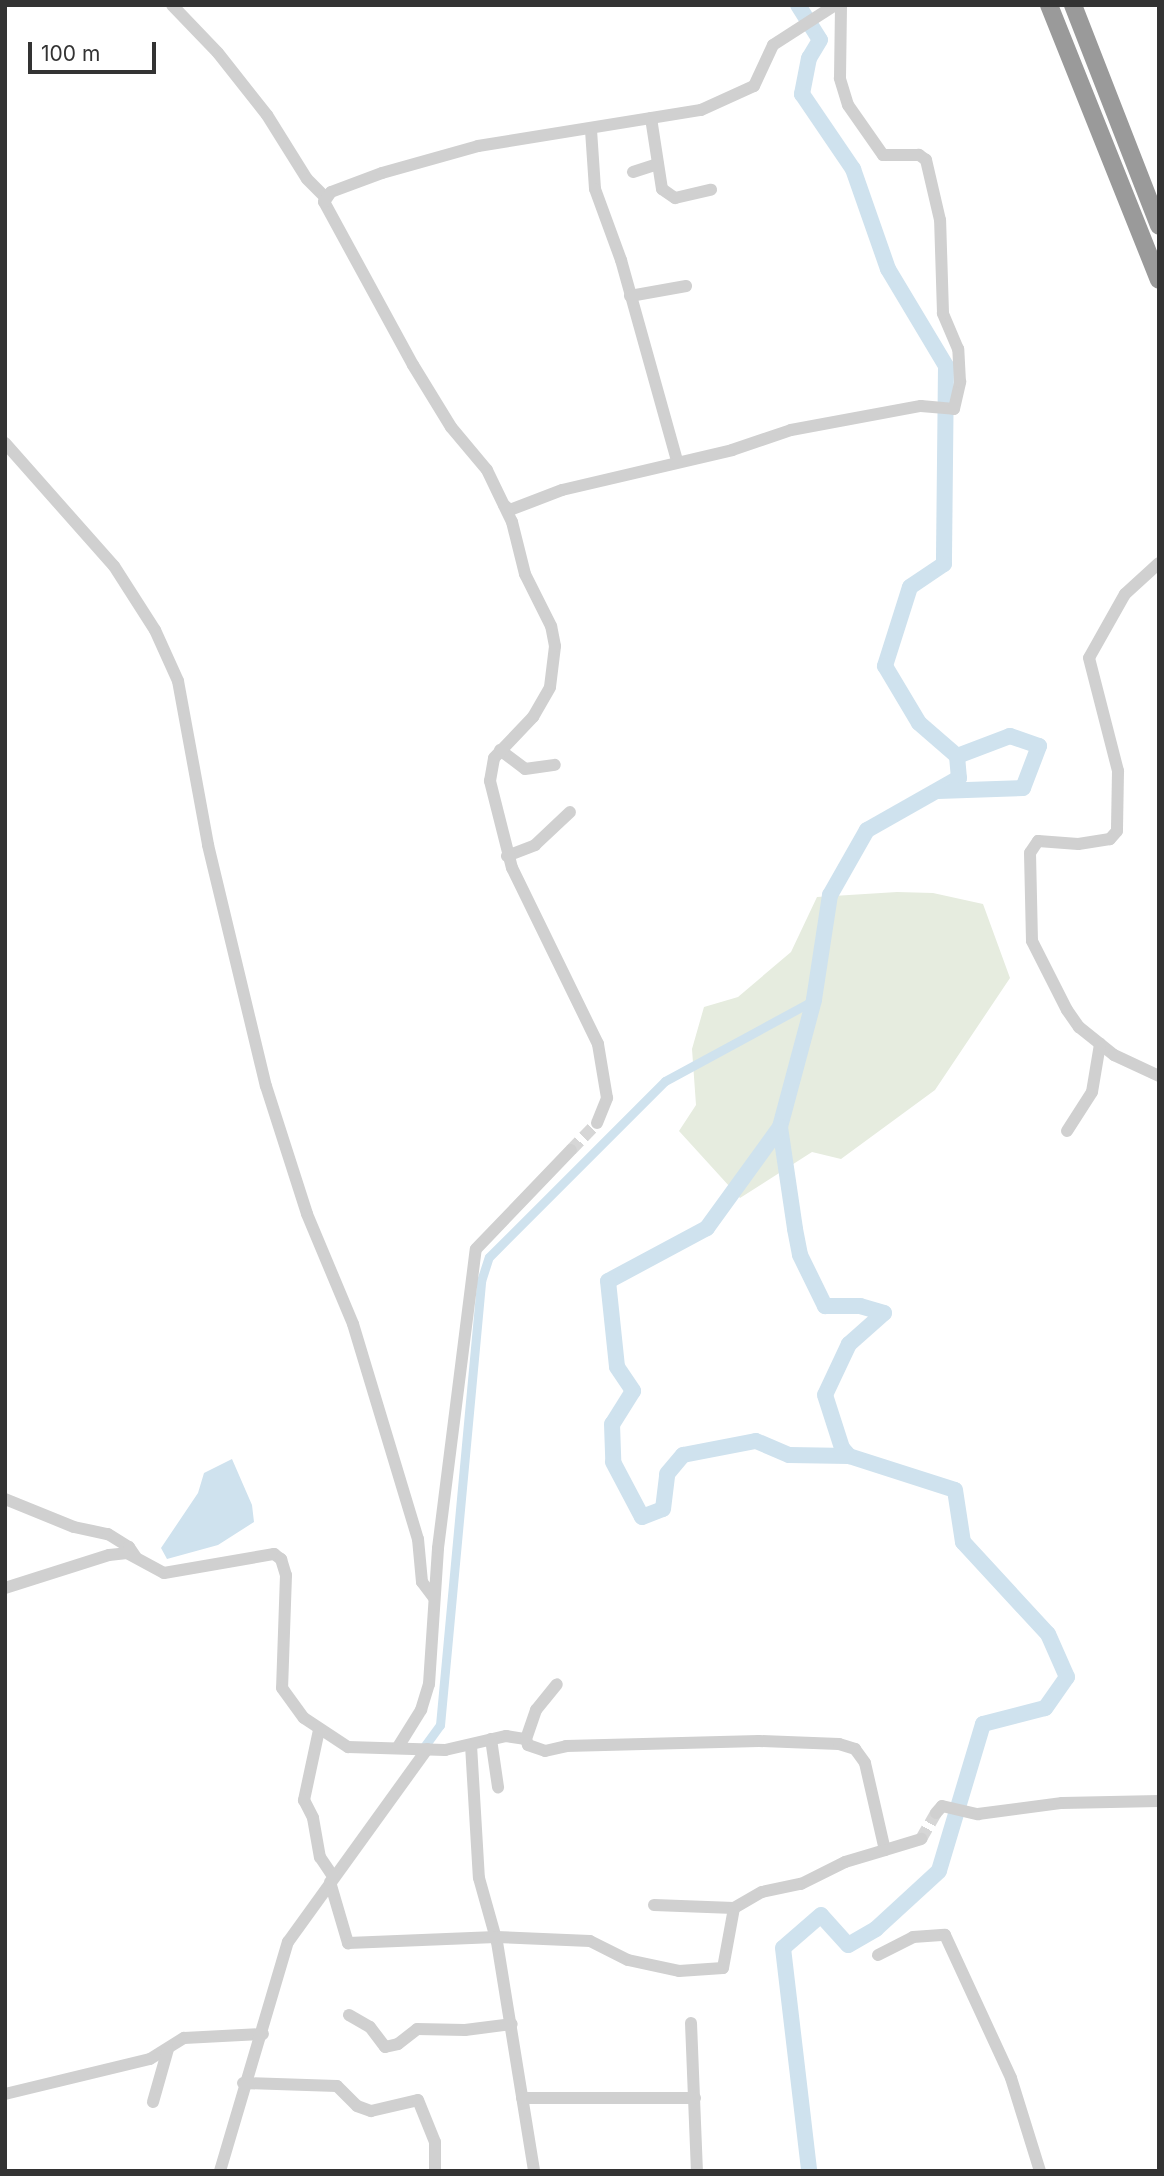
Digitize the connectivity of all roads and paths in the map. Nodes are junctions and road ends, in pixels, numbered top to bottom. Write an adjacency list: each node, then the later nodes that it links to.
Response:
1 (172, 5): 11 (street)
2 (835, 5): 6 (street)
3 (841, 5): 17 (street)
4 (1049, 5): 13 (highway)
5 (1073, 5): 12 (highway)
6 (650, 118): 7 (street); 8 (street)
7 (590, 130): 11 (street); 15 (street)
8 (657, 164): 9 (street); 10 (street)
9 (634, 172)
10 (711, 190)
11 (325, 197): 18 (street)
12 (1159, 226)
13 (1159, 280)
14 (686, 286): 15 (street)
15 (630, 296): 17 (street)
16 (5, 443): 32 (street)
17 (677, 460): 18 (street)
18 (504, 505): 20 (street)
19 (1159, 563): 24 (street)
20 (500, 750): 21 (street); 23 (street)
21 (555, 765)
22 (570, 812): 23 (street)
23 (507, 856): 26 (street)
24 (1100, 1044): 25 (street); 27 (street)
25 (1159, 1076)
26 (597, 1123)
27 (1068, 1131)
28 (571, 1150): 32 (street)
29 (5, 1499): 30 (street)
30 (135, 1556): 31 (street); 34 (street)
31 (5, 1588)
32 (435, 1598): 38 (street)
33 (557, 1684): 36 (street)
34 (319, 1730): 38 (street); 45 (street)
35 (492, 1739): 36 (street); 37 (street); 40 (street)
36 (526, 1739): 44 (street)
37 (471, 1745): 39 (street); 48 (street)
38 (401, 1747): 39 (street)
39 (423, 1749): 45 (street)
40 (498, 1787)
41 (1159, 1801): 42 (street)
42 (942, 1810)
43 (921, 1839): 44 (street)
44 (885, 1850): 47 (street)
45 (330, 1875): 48 (street); 53 (street)
46 (654, 1905): 47 (street)
47 (734, 1908): 48 (street)
48 (496, 1937): 52 (street)
49 (878, 1955): 64 (street)
50 (349, 2015): 52 (street)
51 (691, 2023): 58 (street)
52 (512, 2024): 57 (street)
53 (257, 2034): 54 (street); 55 (street)
54 (168, 2049): 56 (street); 59 (street)
55 (243, 2084): 60 (street); 61 (street)
56 (5, 2095)
57 (522, 2098): 58 (street); 62 (street)
58 (695, 2098): 63 (street)
59 (153, 2102)
60 (220, 2171)
61 (435, 2171)
62 (534, 2171)
63 (697, 2171)
64 (1040, 2171)

